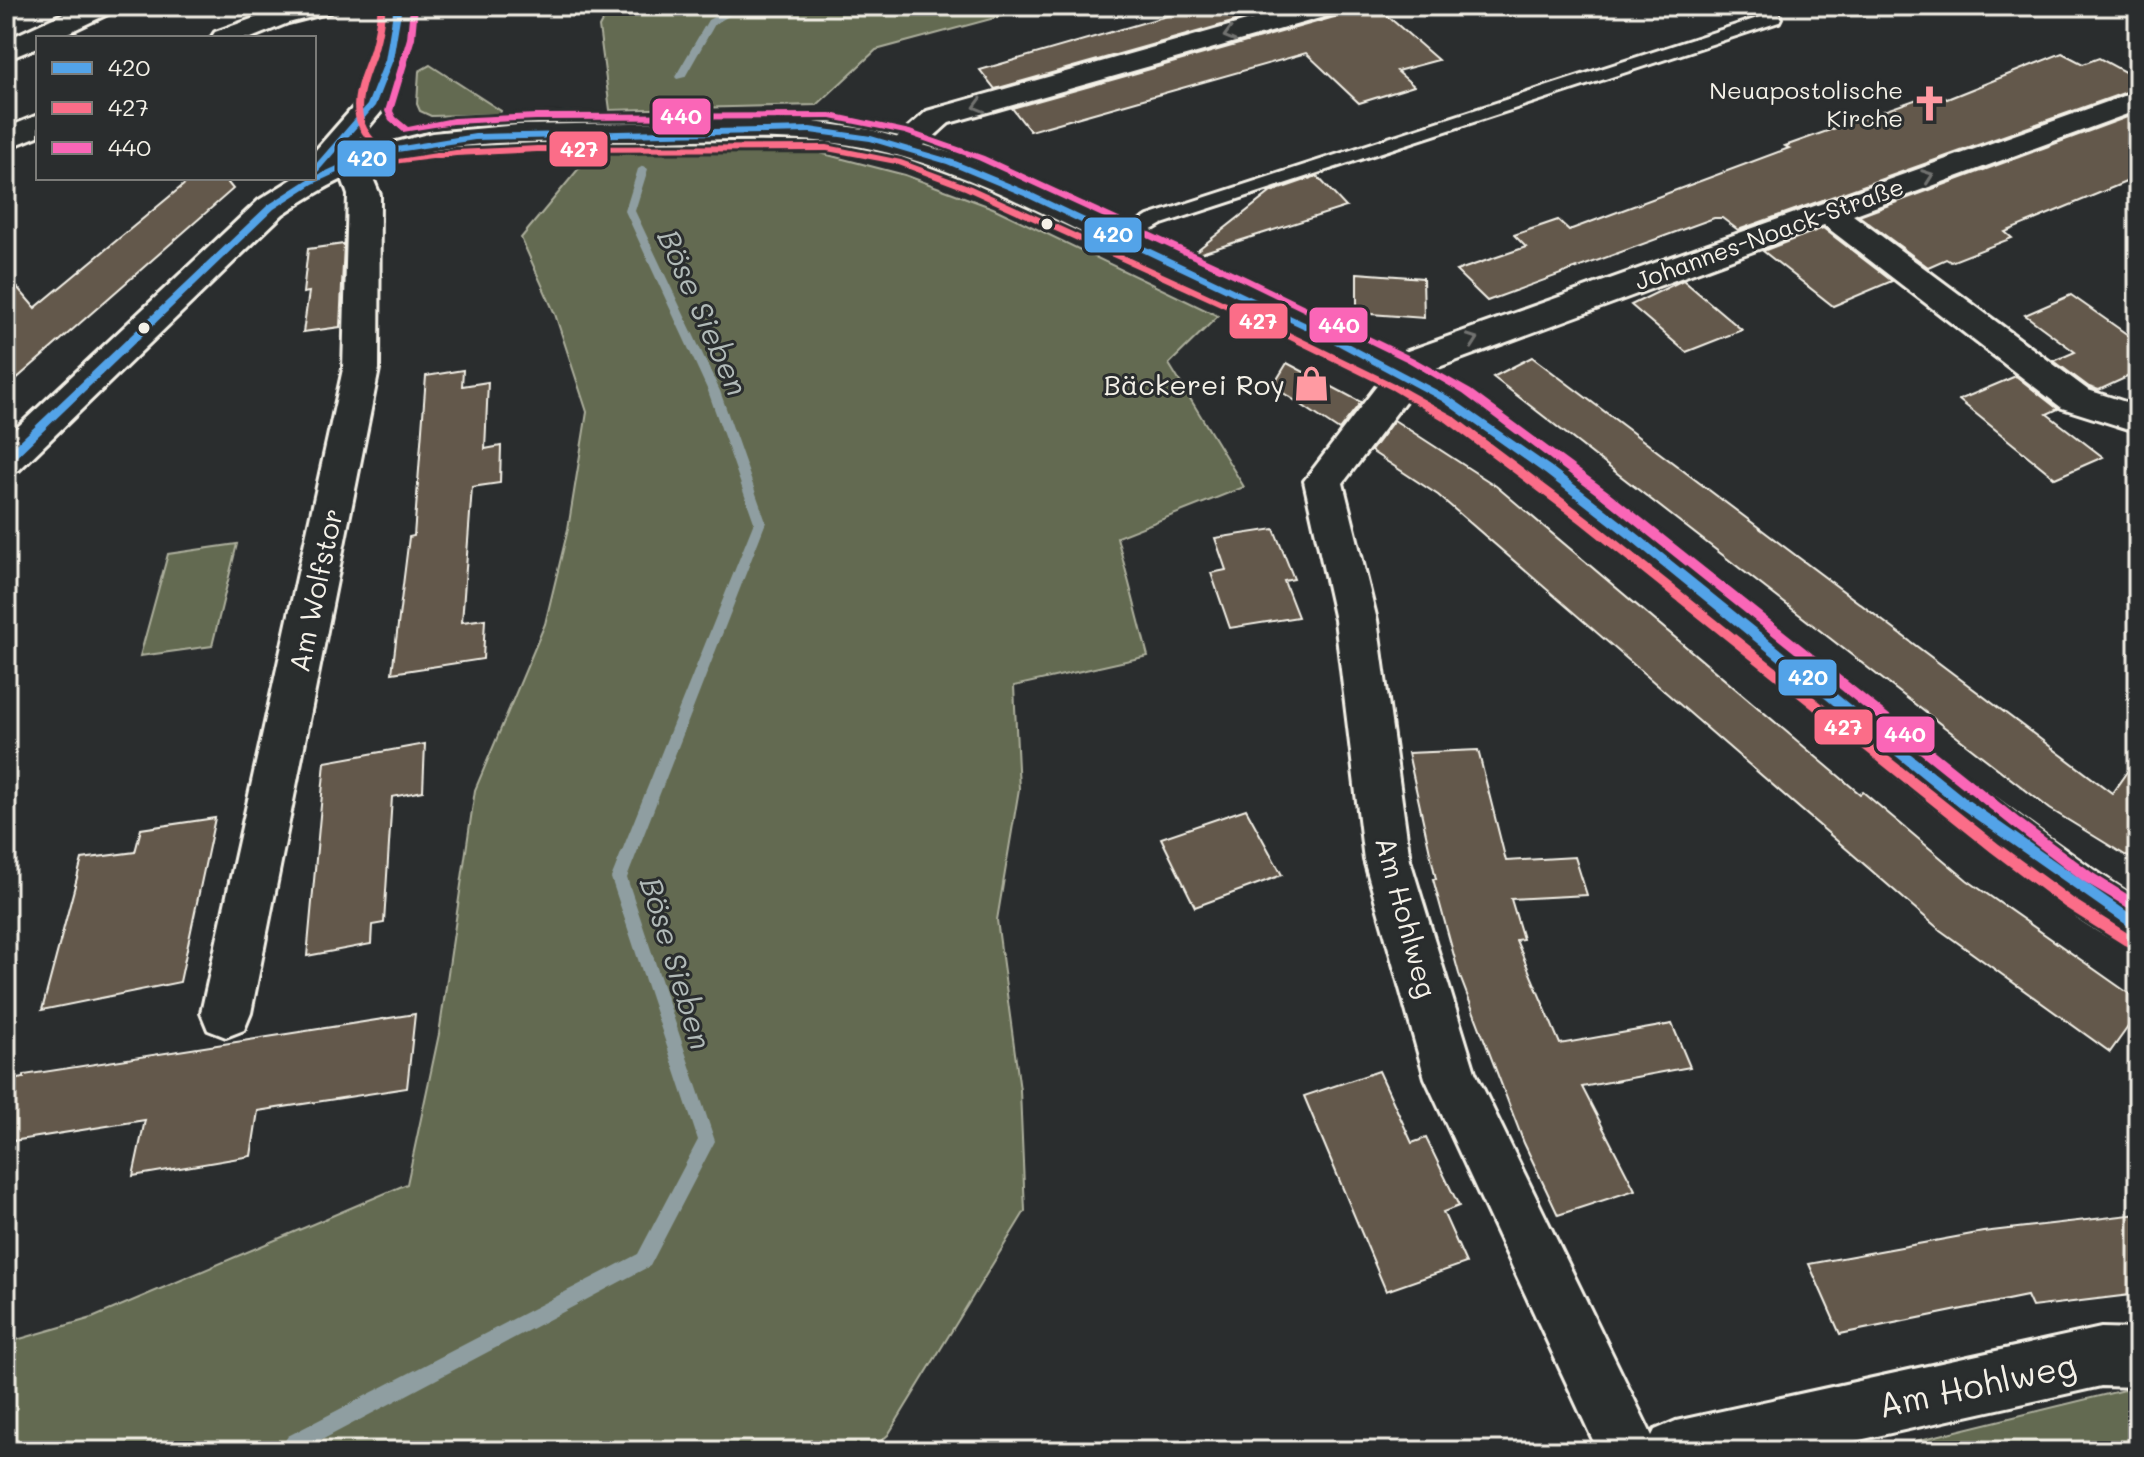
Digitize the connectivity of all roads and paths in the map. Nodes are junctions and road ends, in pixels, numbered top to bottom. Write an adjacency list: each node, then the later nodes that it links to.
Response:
1 (102, 6): 6 (street)
2 (321, 6): 7 (street)
3 (398, 6): 11 (street)
4 (1331, 6): 15 (street, one-way to 15)
5 (1773, 18): 21 (lane)
6 (38, 36)
7 (230, 36)
8 (36, 37): 9 (street)
9 (6, 51)
10 (2138, 100): 20 (street, Johannes-Noack-Straße, one-way to 10)
11 (371, 106): 14 (street); 17 (street)
12 (36, 125): 13 (street)
13 (6, 140)
14 (402, 147): 15 (street); 16 (street)
15 (902, 147): 21 (street)
16 (353, 164): 18 (street); 26 (street, Am Wolfstor)
17 (316, 169)
18 (316, 177)
19 (306, 180): 24 (street)
20 (1828, 212): 22 (street, Johannes-Noack-Straße, one-way to 20); 23 (street)
21 (1122, 239): 22 (street)
22 (1404, 374): 25 (street); 28 (street, Am Hohlweg)
23 (2138, 419)
24 (6, 460)
25 (2138, 927)
26 (226, 1013)
27 (2138, 1358): 29 (street, Am Hohlweg)
28 (1629, 1451)
29 (1676, 1451)

